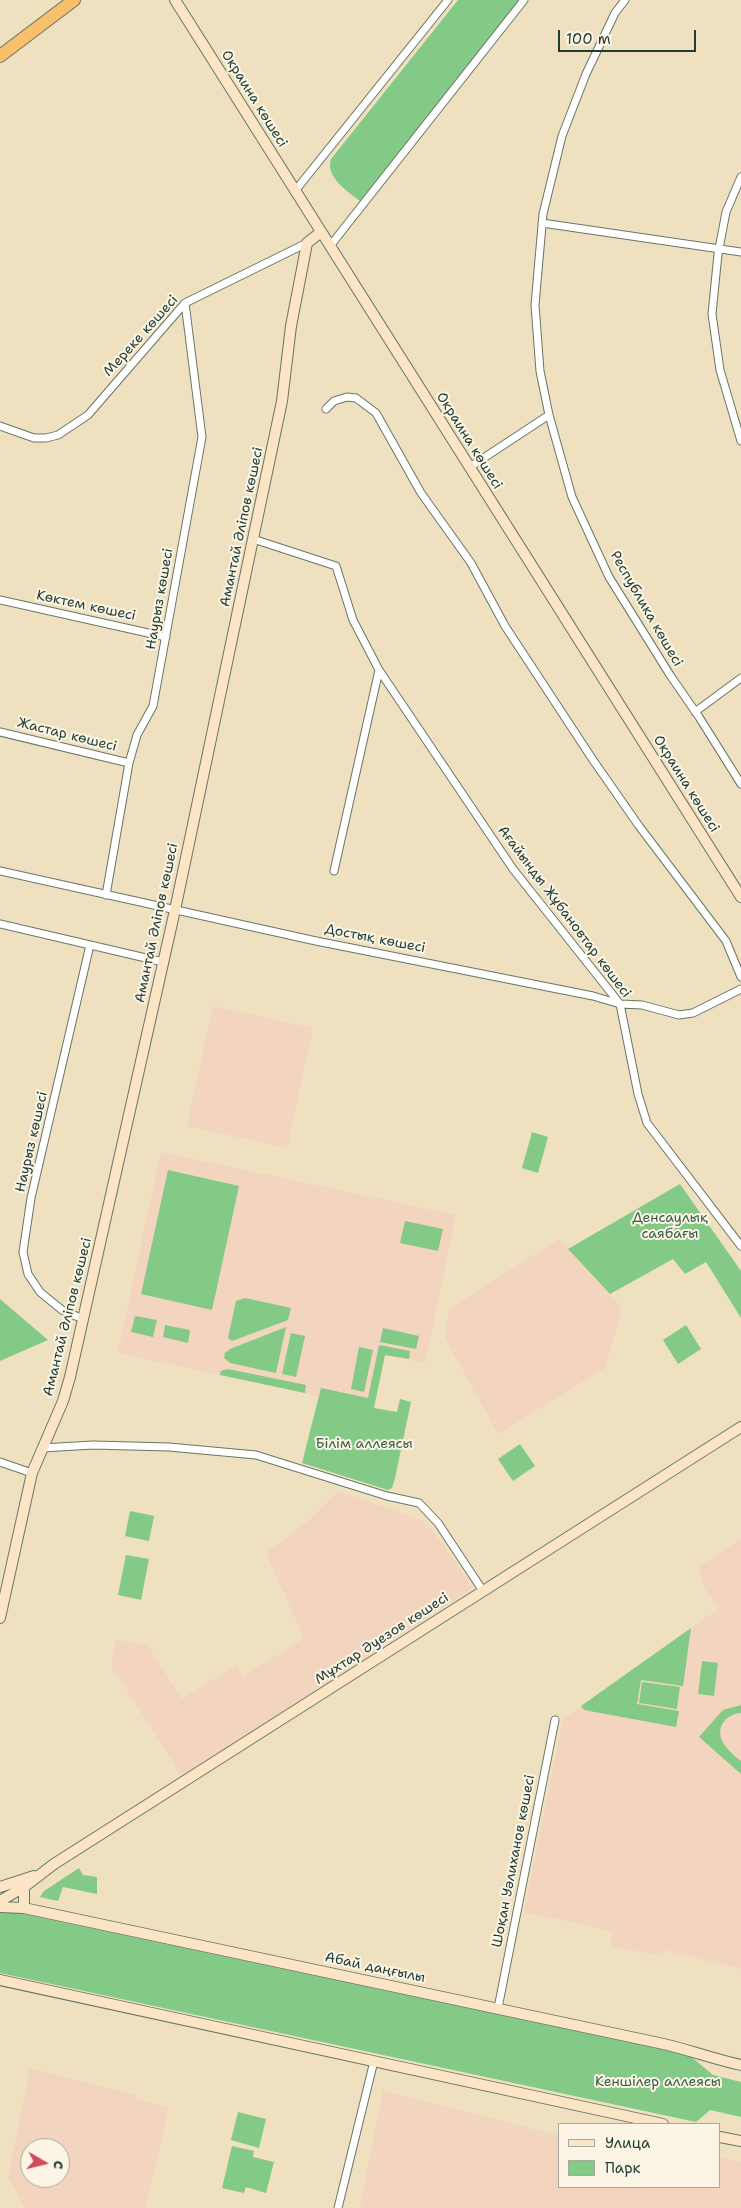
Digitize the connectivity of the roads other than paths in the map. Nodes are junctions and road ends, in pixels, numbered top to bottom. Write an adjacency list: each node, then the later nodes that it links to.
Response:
1 (74, 0): 6 (highway)
2 (175, 0): 8 (main road, Окраина көшесі)
3 (448, 0): 8 (street)
4 (524, 0): 12 (street)
5 (625, 0): 9 (street, Республика көшесі)
6 (0, 56)
7 (741, 177): 13 (street)
8 (295, 191): 10 (main road, Окраина көшесі)
9 (542, 223): 13 (street); 17 (street, Республика көшесі)
10 (321, 232): 11 (main road); 12 (main road, Окраина көшесі)
11 (307, 243): 15 (street, Мереке көшесі); 21 (main road, Амантай Әліпов көшесі)
12 (330, 246): 20 (main road, Окраина көшесі)
13 (719, 248): 14 (street); 19 (street)
14 (741, 252)
15 (185, 303): 18 (street, Мереке көшесі); 23 (street, Наурыз көшесі)
16 (326, 410): 38 (street)
17 (549, 415): 20 (street); 26 (street, Республика көшесі)
18 (0, 426)
19 (741, 441)
20 (470, 467): 33 (main road, Окраина көшесі)
21 (253, 539): 24 (street, Ағайынды Жұбановтар көшесі); 34 (main road, Амантай Әліпов көшесі)
22 (0, 600): 23 (street, Көктем көшесі)
23 (166, 637): 28 (street, Наурыз көшесі)
24 (379, 670): 31 (street); 40 (street, Ағайынды Жұбановтар көшесі)
25 (741, 678): 26 (street)
26 (695, 712): 29 (street, Республика көшесі)
27 (0, 732): 28 (street, Жастар көшесі)
28 (129, 763): 32 (street, Наурыз көшесі)
29 (741, 784)
30 (0, 871): 32 (street, Достық көшесі)
31 (334, 871)
32 (106, 895): 34 (street, Достық көшесі)
33 (741, 897)
34 (175, 910): 37 (main road, Амантай Әліпов көшесі); 40 (street, Достық көшесі)
35 (0, 924): 36 (street)
36 (90, 945): 37 (street); 42 (street, Наурыз көшесі)
37 (163, 962): 42 (main road, Амантай Әліпов көшесі)
38 (741, 977)
39 (741, 989): 40 (street, Достық көшесі)
40 (620, 1004): 41 (street, Ағайынды Жұбановтар көшесі)
41 (741, 1246)
42 (83, 1320): 44 (main road, Амантай Әліпов көшесі)
43 (741, 1427): 47 (main road, Мұхтар Әуезов көшесі)
44 (42, 1448): 46 (main road, Амантай Әліпов көшесі); 47 (street)
45 (0, 1462): 46 (street)
46 (32, 1473): 48 (main road, Амантай Әліпов көшесі)
47 (483, 1591): 50 (main road, Мұхтар Әуезов көшесі)
48 (0, 1618)
49 (555, 1720): 57 (street, Шоқан Уәлиханов көшесі)
50 (38, 1875): 51 (main road, Мұхтар Әуезов көшесі); 52 (main road, Мұхтар Әуезов көшесі)
51 (0, 1887)
52 (24, 1887): 53 (main road, Мұхтар Әуезов көшесі); 55 (main road)
53 (0, 1901)
54 (0, 1907): 55 (main road, Абай даңғылы)
55 (24, 1908): 57 (main road, Абай даңғылы)
56 (0, 1980): 58 (main road)
57 (498, 2008): 59 (main road, Абай даңғылы)
58 (374, 2061): 60 (main road); 63 (street)
59 (741, 2065)
60 (658, 2123)
61 (721, 2137): 62 (main road)
62 (741, 2141)
63 (338, 2208)

